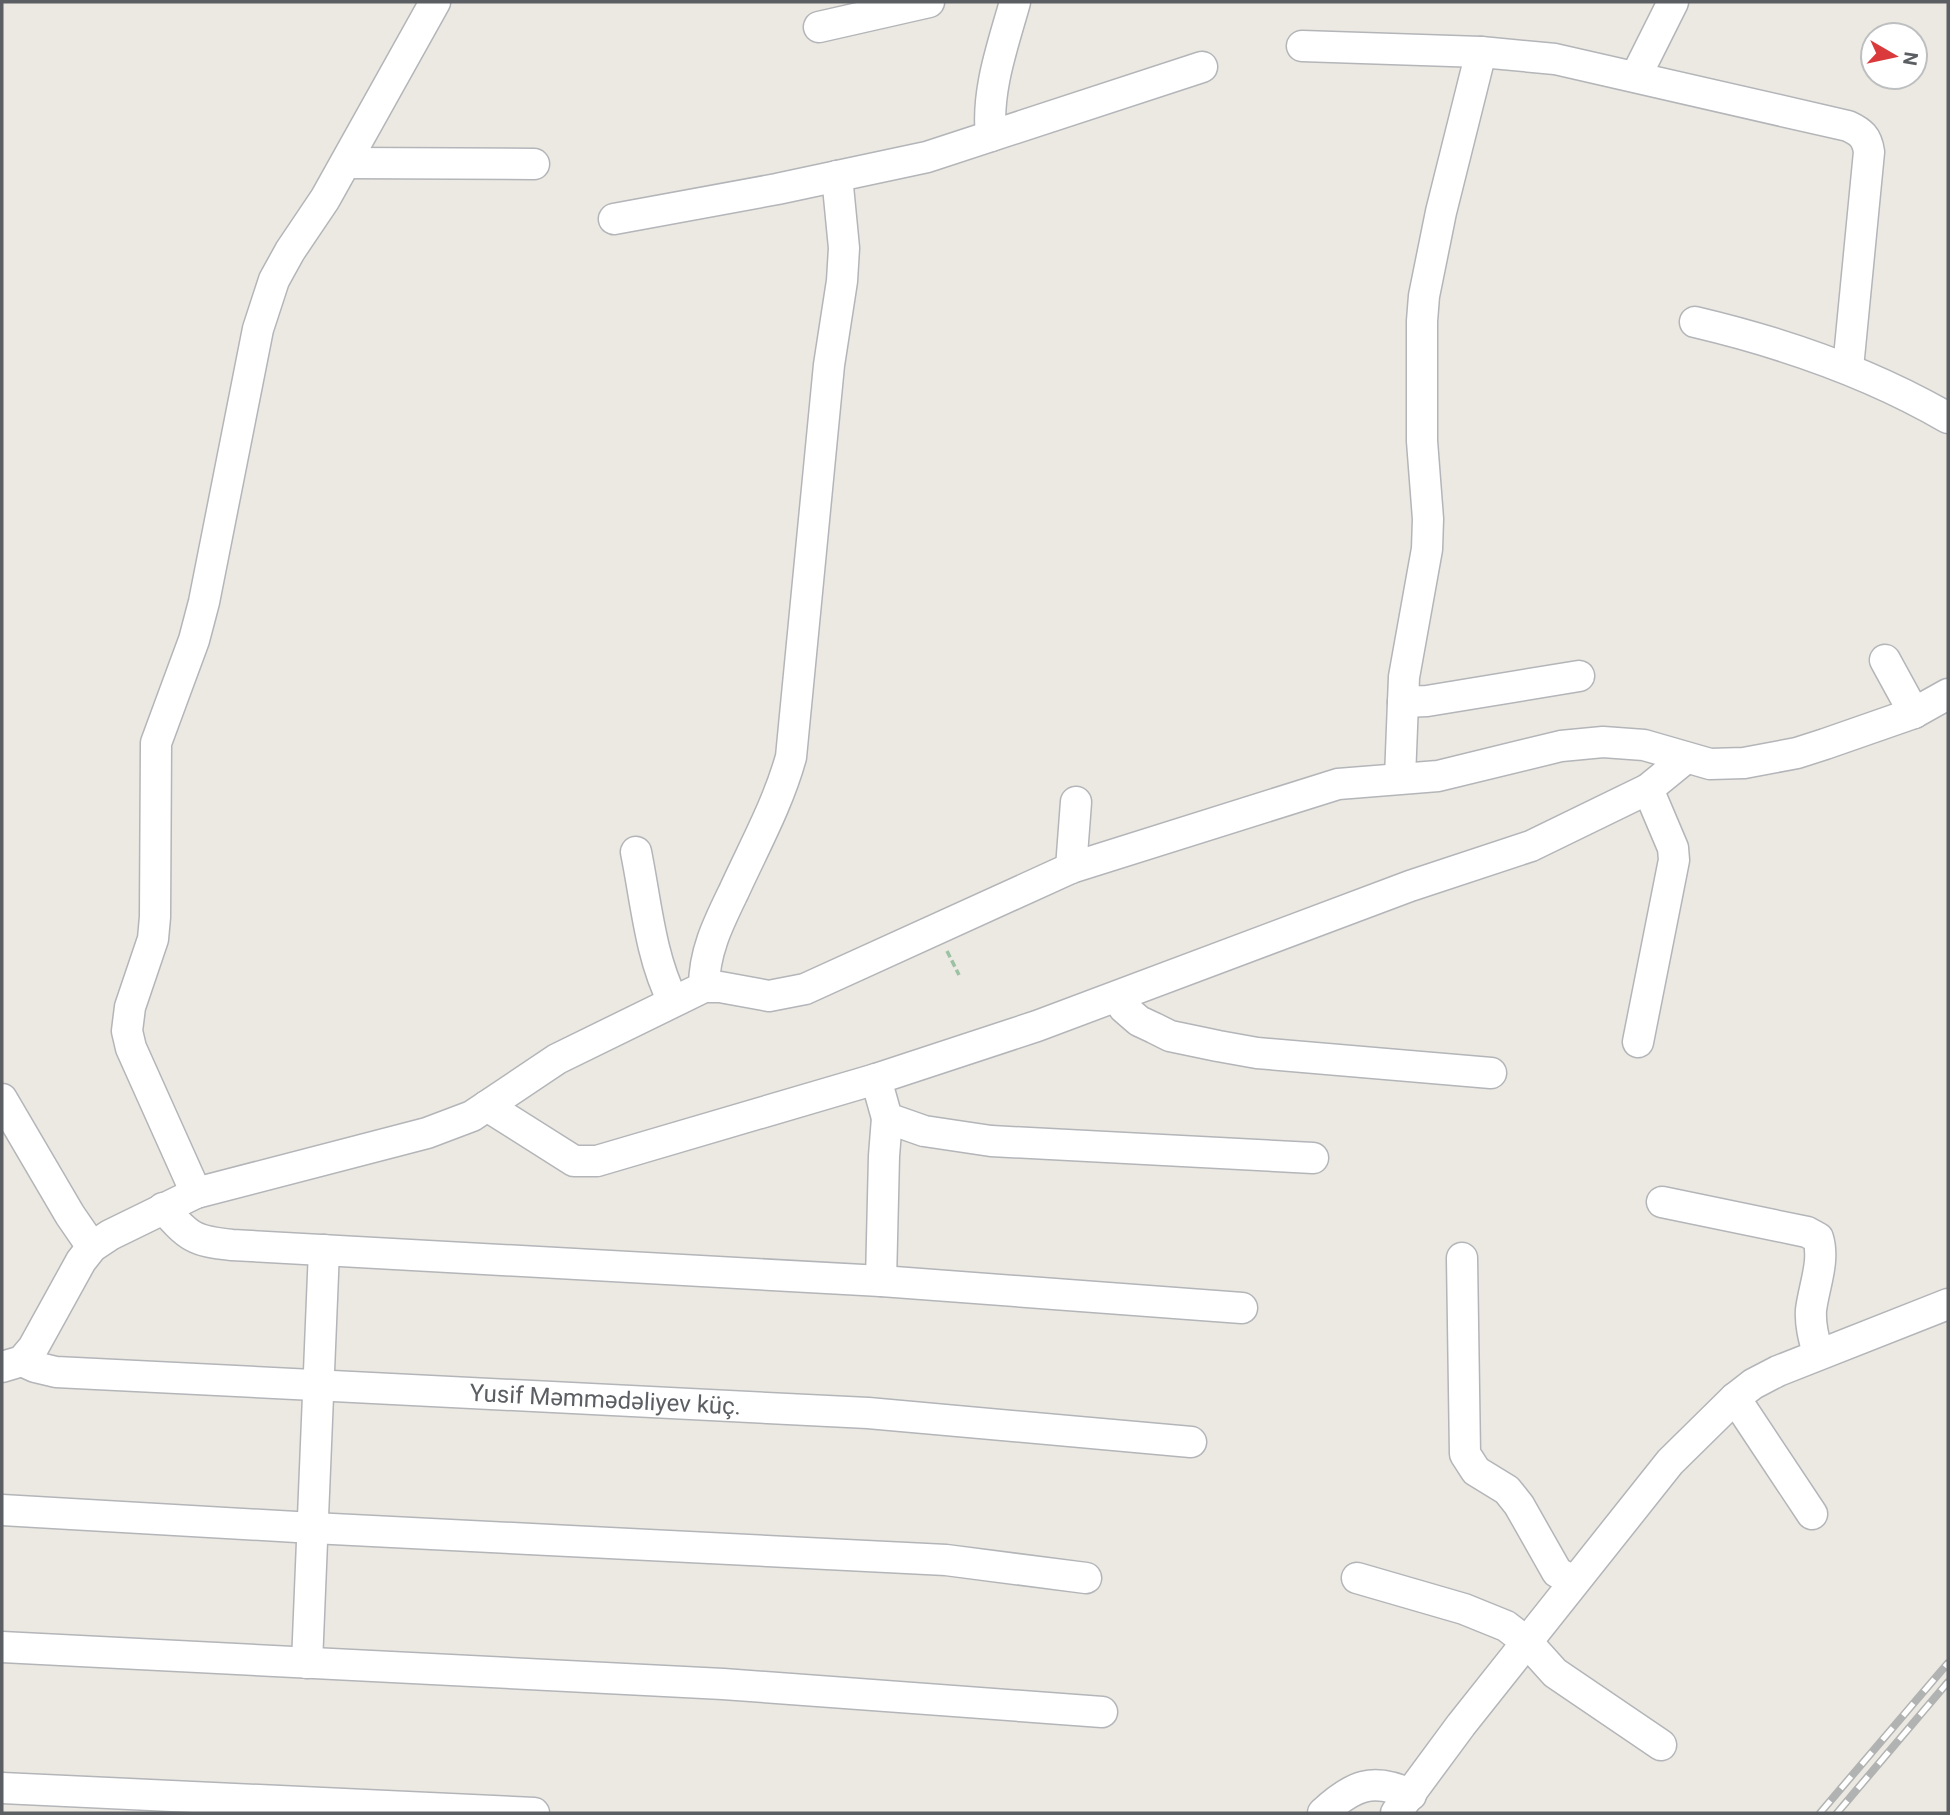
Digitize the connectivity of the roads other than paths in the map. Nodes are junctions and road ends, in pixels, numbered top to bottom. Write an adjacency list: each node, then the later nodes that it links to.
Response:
1 (435, 2): 11 (street)
2 (929, 2): 5 (street)
3 (1015, 2): 10 (street)
4 (1673, 2): 9 (street)
5 (819, 27)
6 (1302, 46): 7 (street)
7 (1481, 52): 9 (street); 21 (street)
8 (1202, 67): 10 (street)
9 (1636, 76): 16 (street)
10 (991, 136): 13 (street)
11 (346, 163): 12 (street); 39 (street)
12 (534, 164)
13 (837, 176): 14 (street); 29 (street)
14 (614, 219)
15 (1695, 322): 16 (street)
16 (1848, 368): 17 (street)
17 (1948, 418)
18 (1885, 660): 22 (street)
19 (1580, 676): 21 (street)
20 (1948, 694): 22 (street)
21 (1403, 702): 24 (street)
22 (1914, 713): 23 (street)
23 (1686, 758): 24 (street); 25 (street)
24 (1400, 778): 28 (street)
25 (1648, 789): 30 (street); 32 (street)
26 (1076, 802): 28 (street)
27 (636, 852): 31 (street)
28 (1072, 868): 29 (street)
29 (704, 987): 31 (street, Yusif Məmmədəliyev küç.)
30 (1117, 998): 33 (street); 34 (street)
31 (673, 1001): 36 (street, Yusif Məmmədəliyev küç.)
32 (1638, 1042)
33 (1492, 1073)
34 (876, 1079): 36 (street); 37 (street)
35 (2, 1099): 42 (street)
36 (487, 1106): 39 (street, Yusif Məmmədəliyev küç.)
37 (887, 1118): 38 (street); 45 (street)
38 (1313, 1158)
39 (196, 1193): 41 (street, Yusif Məmmədəliyev küç.)
40 (1662, 1202): 48 (street)
41 (163, 1208): 42 (street, Yusif Məmmədəliyev küç.); 43 (street)
42 (92, 1247): 49 (street, Yusif Məmmədəliyev küç.)
43 (324, 1250): 45 (street); 50 (street)
44 (1462, 1258): 58 (street)
45 (881, 1281): 47 (street)
46 (1948, 1304): 48 (street)
47 (1242, 1308)
48 (1818, 1354): 51 (street)
49 (12, 1364): 50 (street, Yusif Məmmədəliyev küç.)
50 (320, 1385): 52 (street, Yusif Məmmədəliyev küç.); 55 (street)
51 (1735, 1398): 54 (street); 58 (street)
52 (1191, 1442)
53 (2, 1510): 55 (street)
54 (1812, 1514)
55 (313, 1528): 56 (street); 61 (street)
56 (1086, 1578)
57 (1357, 1578): 59 (street)
58 (1574, 1582): 59 (street)
59 (1527, 1642): 63 (street); 65 (street)
60 (2, 1647): 61 (street)
61 (307, 1663): 62 (street)
62 (1102, 1712)
63 (1661, 1745)
64 (2, 1788): 66 (street)
65 (1404, 1804): 67 (street)
66 (534, 1813)
67 (1323, 1813)

